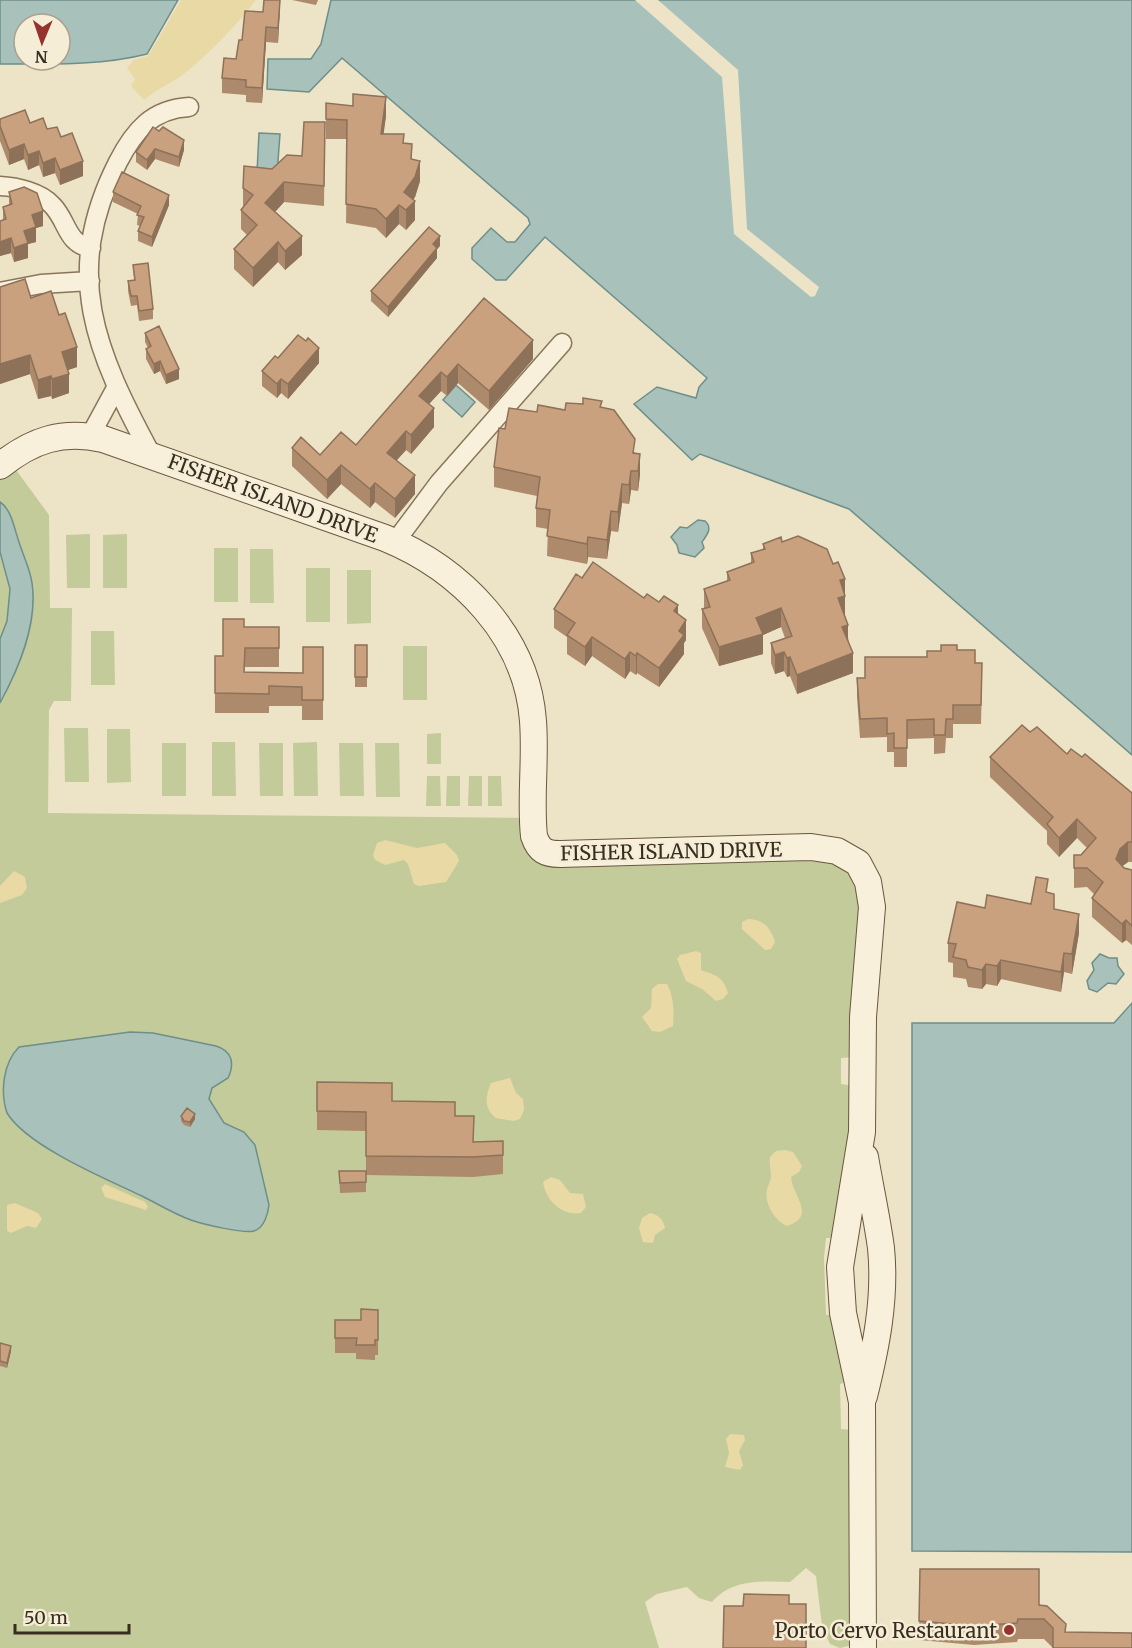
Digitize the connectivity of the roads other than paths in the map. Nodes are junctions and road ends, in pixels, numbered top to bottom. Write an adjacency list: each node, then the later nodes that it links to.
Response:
1 (189, 107): 3 (street, FISHER ISLAND DRIVE)
2 (0, 186): 3 (street)
3 (91, 248): 4 (street, FISHER ISLAND DRIVE)
4 (90, 281): 5 (street); 7 (street, FISHER ISLAND DRIVE)
5 (0, 292)
6 (562, 343): 11 (street, FISHER ISLAND DRIVE)
7 (116, 388): 8 (street); 9 (street, FISHER ISLAND DRIVE)
8 (90, 436): 9 (street, FISHER ISLAND DRIVE); 10 (street, FISHER ISLAND DRIVE)
9 (152, 454): 11 (street, FISHER ISLAND DRIVE)
10 (0, 466)
11 (395, 542): 12 (street, FISHER ISLAND DRIVE)
12 (861, 1207): 13 (street, FISHER ISLAND DRIVE); 13 (street, FISHER ISLAND DRIVE)
13 (863, 1348): 14 (street, FISHER ISLAND DRIVE)
14 (863, 1648)

